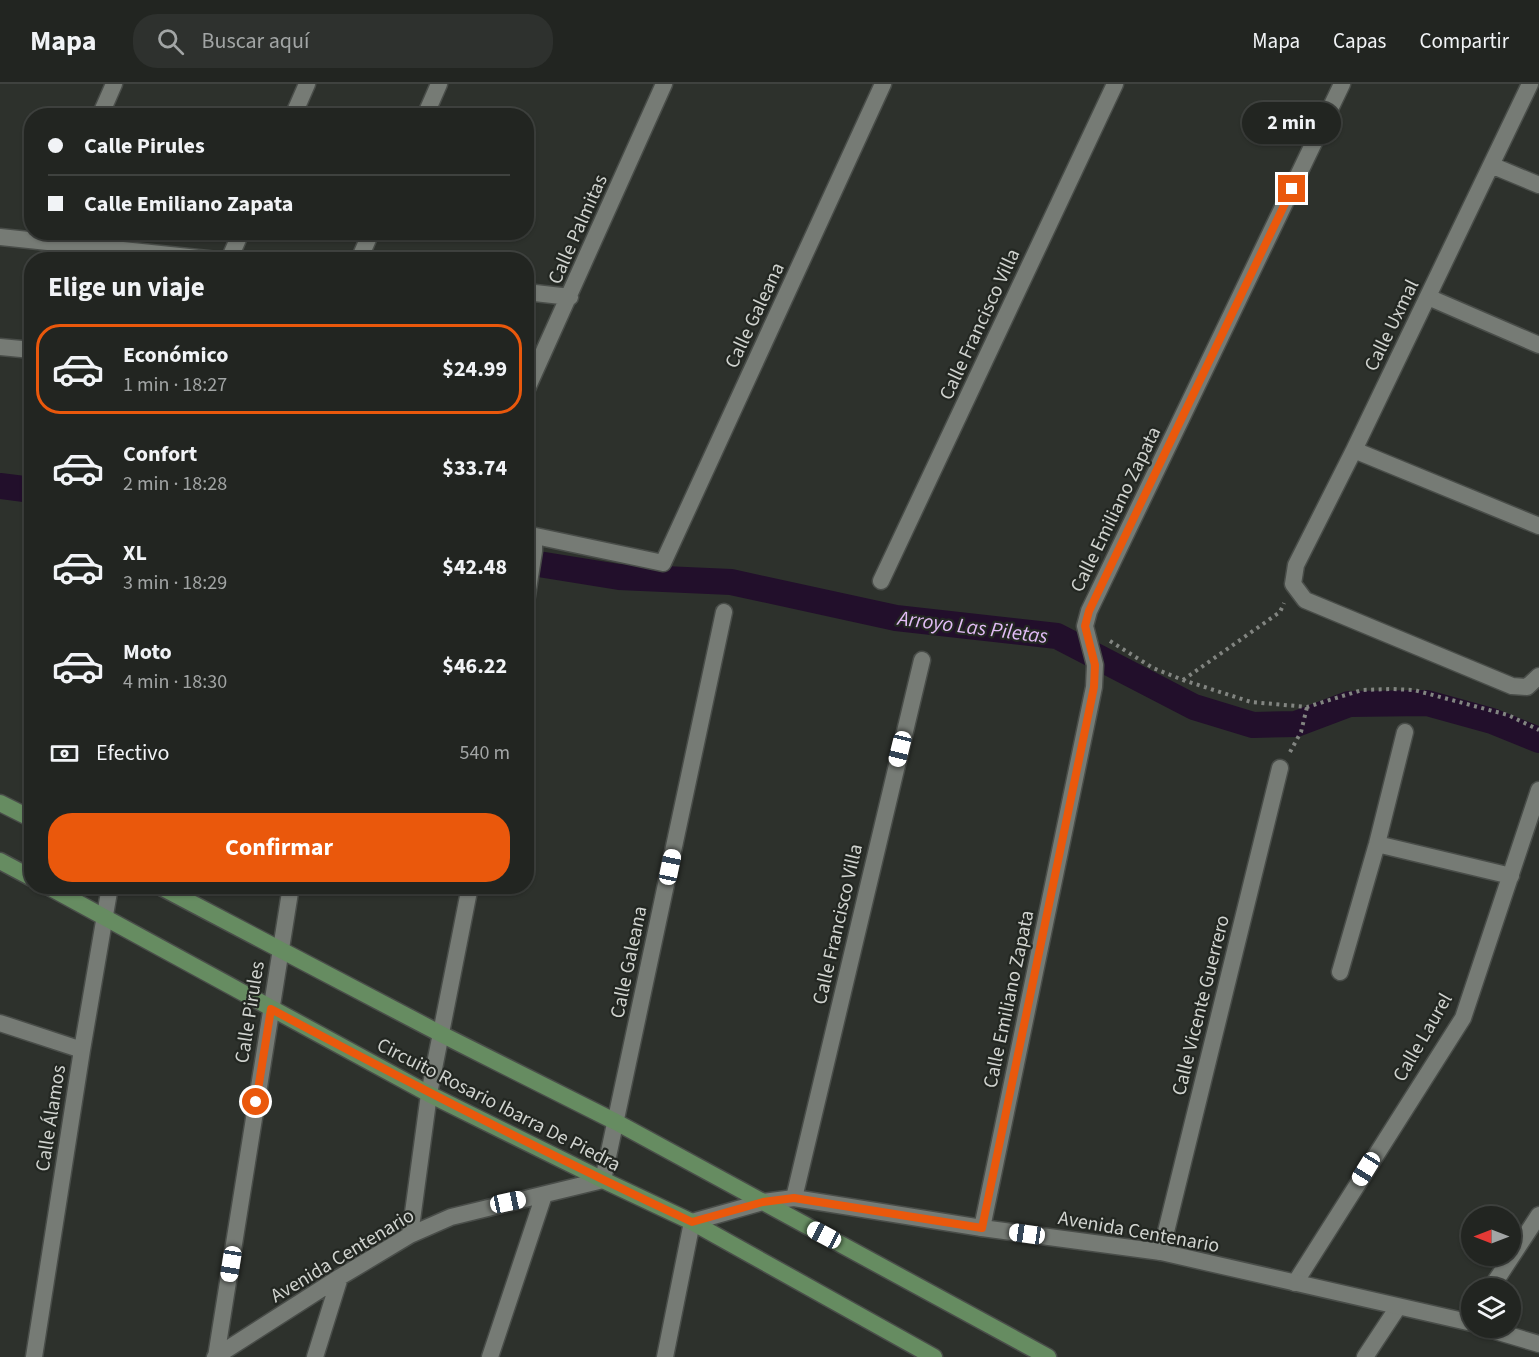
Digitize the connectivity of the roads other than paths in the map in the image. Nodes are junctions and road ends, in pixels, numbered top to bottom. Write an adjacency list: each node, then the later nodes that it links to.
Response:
1 (114, 84): 9 (street)
2 (307, 84): 10 (street)
3 (439, 84): 11 (street)
4 (664, 84): 19 (street, Calle Palmitas)
5 (883, 84): 27 (street, Calle Galeana)
6 (1115, 84): 28 (street, Calle Francisco Villa)
7 (1342, 84): 61 (street, Calle Emiliano Zapata)
8 (1530, 84): 12 (street, Calle Uxmal)
9 (104, 108)
10 (296, 108)
11 (428, 108)
12 (1491, 165): 13 (street); 20 (street, Calle Uxmal)
13 (1539, 185)
14 (0, 237): 15 (street)
15 (24, 237)
16 (67, 240): 17 (street)
17 (157, 252)
18 (534, 293): 19 (street)
19 (570, 297): 24 (street, Calle Palmitas)
20 (1428, 297): 21 (street); 25 (street, Calle Uxmal)
21 (1539, 345)
22 (0, 347): 23 (street)
23 (24, 349)
24 (534, 374)
25 (1354, 450): 26 (street); 31 (street, Calle Uxmal)
26 (1539, 526)
27 (534, 540)
28 (881, 581)
29 (724, 612): 54 (street, Calle Galeana)
30 (922, 660): 57 (street, Calle Francisco Villa)
31 (1533, 681)
32 (1405, 732): 37 (street)
33 (1280, 768): 63 (street, Calle Vicente Guerrero)
34 (1539, 790): 40 (street, Calle Laurel)
35 (0, 803): 36 (main road)
36 (24, 815)
37 (1377, 843): 40 (street); 48 (street)
38 (0, 861): 39 (main road)
39 (24, 874)
40 (1511, 876): 66 (street, Calle Laurel)
41 (61, 894): 46 (main road, Circuito Rosario Ibarra De Piedra)
42 (109, 894): 46 (street, Calle Álamos)
43 (174, 894): 47 (main road)
44 (290, 894): 47 (street, Calle Pirules)
45 (468, 894): 51 (street)
46 (106, 919): 49 (main road, Circuito Rosario Ibarra De Piedra); 52 (street, Calle Álamos)
47 (280, 951): 49 (street, Calle Pirules); 51 (main road)
48 (1340, 972)
49 (271, 1009): 53 (main road, Circuito Rosario Ibarra De Piedra); 72 (street, Calle Pirules)
50 (0, 1023): 52 (street)
51 (441, 1034): 53 (street); 54 (main road)
52 (82, 1050): 71 (street, Calle Álamos)
53 (429, 1094): 55 (main road, Circuito Rosario Ibarra De Piedra); 62 (street)
54 (616, 1122): 55 (street, Calle Galeana); 58 (main road)
55 (603, 1180): 56 (street, Avenida Centenario); 60 (main road, Circuito Rosario Ibarra De Piedra)
56 (544, 1195): 62 (street, Avenida Centenario); 74 (street)
57 (794, 1198): 58 (street, Avenida Centenario); 61 (street, Avenida Centenario)
58 (763, 1202): 60 (street, Avenida Centenario); 77 (main road)
59 (1539, 1215): 65 (street)
60 (692, 1222): 75 (street); 76 (main road, Circuito Rosario Ibarra De Piedra)
61 (982, 1228): 63 (street, Avenida Centenario)
62 (410, 1235): 64 (street, Avenida Centenario)
63 (1161, 1252): 66 (street, Avenida Centenario)
64 (340, 1277): 72 (street, Avenida Centenario); 73 (street)
65 (1498, 1278)
66 (1294, 1283): 67 (street, Avenida Centenario)
67 (1398, 1307): 68 (street, Avenida Centenario); 78 (street)
68 (1461, 1320)
69 (1520, 1338): 70 (street, Avenida Centenario)
70 (1539, 1344)
71 (34, 1357)
72 (215, 1357)
73 (315, 1357)
74 (490, 1357)
75 (664, 1357)
76 (934, 1357)
77 (1048, 1357)
78 (1365, 1357)

